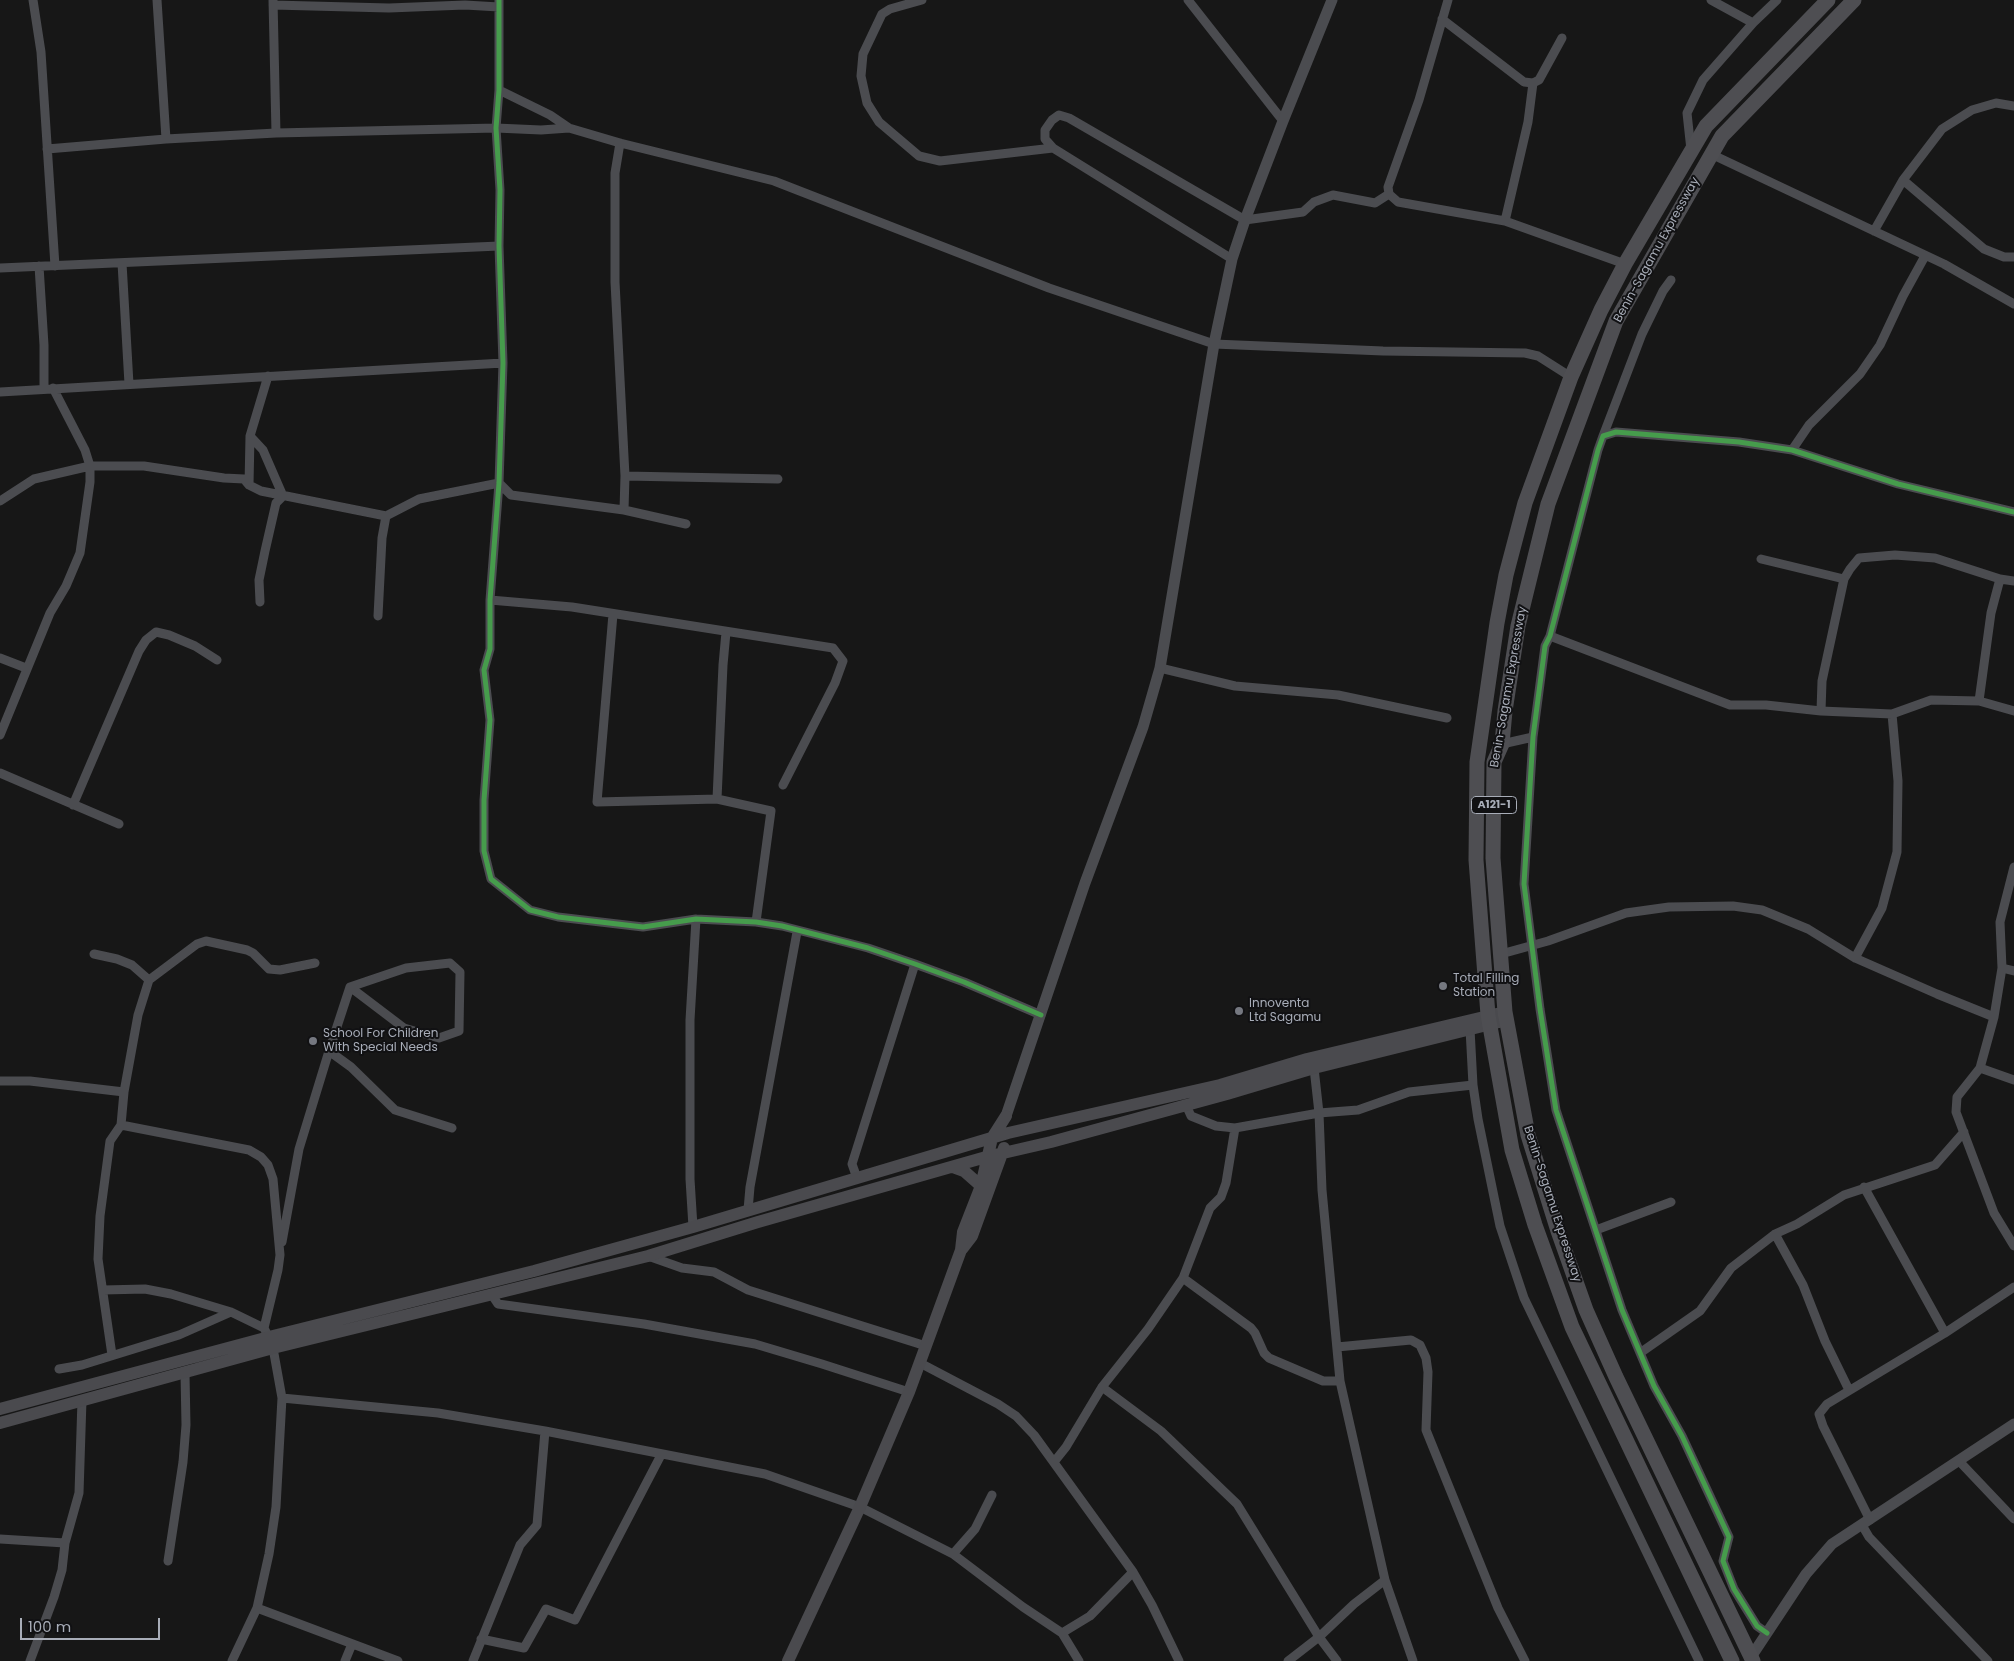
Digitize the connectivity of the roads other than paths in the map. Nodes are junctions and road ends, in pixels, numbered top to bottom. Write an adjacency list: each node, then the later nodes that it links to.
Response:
1 (33, 0): 26 (street)
2 (157, 0): 23 (street)
3 (922, 0): 25 (street)
4 (1188, 0): 19 (street)
5 (1332, 0): 19 (street)
6 (1448, 0): 13 (street)
7 (1711, 0): 14 (street)
8 (1777, 0): 14 (street)
9 (1828, 0): 27 (highway, Benin-Sagamu Expressway / A121-1)
10 (1854, 0): 28 (highway, Benin-Sagamu Expressway / A121-1)
11 (273, 3): 12 (street); 22 (street)
12 (499, 4): 17 (street)
13 (1442, 20): 16 (street); 30 (street)
14 (1753, 23): 27 (street)
15 (1562, 38): 16 (street)
16 (1533, 83): 32 (street)
17 (498, 90): 20 (street); 21 (street)
18 (2014, 106): 29 (street)
19 (1283, 121): 31 (street)
20 (496, 128): 21 (street); 22 (street); 34 (street)
21 (569, 128): 24 (street)
22 (276, 133): 23 (street)
23 (166, 139): 26 (street)
24 (620, 143): 45 (street); 56 (street)
25 (1053, 148): 31 (street); 37 (street)
26 (47, 149): 41 (street)
27 (1691, 151): 39 (highway, Benin-Sagamu Expressway / A121-1)
28 (1711, 154): 33 (street); 87 (highway, Benin-Sagamu Expressway / A121-1)
29 (1903, 180): 33 (street); 36 (street)
30 (1389, 194): 31 (street); 32 (street)
31 (1245, 220): 37 (street)
32 (1505, 221): 39 (street)
33 (1874, 232): 35 (street)
34 (499, 246): 38 (street); 46 (street)
35 (1926, 256): 44 (street); 54 (street)
36 (2014, 257)
37 (1232, 259): 45 (street)
38 (122, 263): 41 (street); 49 (street)
39 (1624, 264): 48 (highway, Benin-Sagamu Expressway / A121-1)
40 (40, 266): 41 (street); 42 (street); 50 (street)
41 (54, 266)
42 (0, 268)
43 (1671, 280): 53 (street)
44 (2014, 304)
45 (1214, 344): 48 (street); 79 (street)
46 (503, 362): 47 (street); 58 (street)
47 (268, 376): 49 (street); 52 (street)
48 (1571, 377): 110 (highway, Benin-Sagamu Expressway / A121-1)
49 (129, 384): 50 (street)
50 (48, 388): 51 (street); 55 (street)
51 (0, 392)
52 (250, 436): 59 (street); 60 (street)
53 (1603, 436): 54 (street); 75 (street)
54 (1792, 450): 63 (street)
55 (90, 466): 59 (street); 61 (street); 78 (street)
56 (625, 476): 57 (street); 62 (street)
57 (778, 479)
58 (499, 483): 62 (street); 64 (street); 70 (street)
59 (249, 484): 60 (street)
60 (283, 496): 64 (street); 71 (street)
61 (0, 501)
62 (624, 510): 65 (street)
63 (2014, 512)
64 (386, 516): 73 (street)
65 (686, 524)
66 (1761, 559): 67 (street)
67 (1844, 579): 68 (street); 81 (street)
68 (2000, 579): 69 (street); 80 (street)
69 (2014, 581)
70 (490, 600): 72 (street); 94 (street)
71 (260, 602)
72 (613, 614): 74 (street); 90 (street)
73 (378, 616)
74 (726, 632): 89 (street); 90 (street)
75 (1550, 636): 81 (street); 86 (street)
76 (0, 658): 78 (street)
77 (216, 660): 91 (street)
78 (26, 668): 85 (street)
79 (1160, 668): 84 (street); 107 (street)
80 (1979, 701): 82 (street); 83 (street)
81 (1821, 711): 83 (street)
82 (2014, 711)
83 (1892, 714): 100 (street)
84 (1447, 718)
85 (0, 735)
86 (1533, 737): 87 (street); 97 (street)
87 (1502, 744): 99 (highway, Benin-Sagamu Expressway / A121-1)
88 (0, 773): 91 (street)
89 (783, 785)
90 (717, 799): 95 (street)
91 (73, 805): 92 (street)
92 (119, 824)
93 (2014, 867): 103 (street)
94 (696, 919): 95 (street); 137 (street)
95 (756, 922): 96 (street)
96 (798, 932): 102 (street); 136 (street)
97 (1533, 945): 99 (street); 100 (street); 138 (street)
98 (94, 954): 105 (street)
99 (1501, 954): 108 (highway, Benin-Sagamu Expressway / A121-1)
100 (1855, 958): 109 (street)
101 (315, 963): 105 (street)
102 (915, 964): 107 (street); 132 (street)
103 (2002, 968): 104 (street); 109 (street)
104 (2014, 971)
105 (150, 980): 118 (street)
106 (350, 987): 106 (street); 112 (street)
107 (1041, 1015): 121 (street)
108 (1505, 1017): 110 (main road); 186 (highway, Benin-Sagamu Expressway / A121-1)
109 (1994, 1017): 114 (street)
110 (1489, 1020): 111 (main road); 126 (main road); 200 (highway, Benin-Sagamu Expressway / A121-1)
111 (1470, 1029): 113 (main road); 117 (street)
112 (329, 1051): 123 (street); 141 (street)
113 (1314, 1068): 119 (main road); 120 (street)
114 (1980, 1068): 115 (street); 125 (street)
115 (2014, 1080)
116 (0, 1081): 118 (street)
117 (1473, 1085): 120 (street); 199 (street)
118 (124, 1092): 122 (street)
119 (1186, 1105): 124 (street); 128 (main road)
120 (1319, 1113): 124 (street); 151 (street)
121 (1006, 1116): 126 (main road); 127 (main road)
122 (120, 1125): 141 (street); 145 (street)
123 (452, 1128)
124 (1235, 1128): 143 (street)
125 (1964, 1132): 134 (street); 140 (street)
126 (1008, 1133): 127 (main road); 129 (main road)
127 (992, 1138): 130 (main road); 132 (main road)
128 (1024, 1147): 129 (main road); 133 (main road)
129 (1002, 1152): 130 (main road); 133 (main road)
130 (986, 1157): 131 (main road); 133 (main road)
131 (952, 1167): 133 (main road); 142 (main road)
132 (857, 1178): 136 (main road)
133 (986, 1184): 150 (main road)
134 (1864, 1187): 139 (street); 148 (street)
135 (1671, 1202): 138 (street)
136 (748, 1210): 137 (main road)
137 (692, 1227): 149 (main road)
138 (1596, 1230): 152 (street)
139 (1775, 1234): 152 (street); 159 (street)
140 (2014, 1246)
141 (280, 1255): 149 (street)
142 (648, 1256): 146 (main road); 150 (street)
143 (1183, 1278): 157 (street); 158 (street)
144 (2014, 1287): 148 (street)
145 (103, 1290): 147 (street); 153 (street)
146 (492, 1295): 149 (main road); 160 (street)
147 (231, 1312): 149 (street); 153 (street)
148 (1945, 1333): 159 (street)
149 (269, 1338): 156 (main road); 161 (street); 163 (main road)
150 (926, 1346): 154 (main road)
151 (1338, 1347): 157 (street); 198 (street)
152 (1640, 1353): 182 (street)
153 (112, 1355): 155 (street)
154 (920, 1363): 160 (main road); 169 (street)
155 (59, 1368)
156 (185, 1374): 162 (main road); 177 (street)
157 (1340, 1381): 179 (street)
158 (1102, 1387): 169 (street); 183 (street)
159 (1849, 1390): 173 (street)
160 (909, 1392): 171 (main road)
161 (282, 1398): 166 (street); 180 (street)
162 (82, 1400): 164 (main road); 175 (street)
163 (0, 1409)
164 (0, 1423)
165 (2014, 1424): 168 (street)
166 (544, 1431): 167 (street); 184 (street)
167 (661, 1455): 171 (street); 184 (street)
168 (1959, 1461): 172 (street); 173 (street)
169 (1054, 1462): 178 (street)
170 (992, 1495): 176 (street)
171 (860, 1507): 176 (street); 192 (main road)
172 (2014, 1519)
173 (1866, 1522): 182 (street); 201 (street)
174 (0, 1540): 175 (street)
175 (65, 1543): 187 (street)
176 (953, 1554): 181 (street)
177 (168, 1561)
178 (1133, 1572): 181 (street); 194 (street)
179 (1385, 1580): 183 (street); 197 (street)
180 (256, 1608): 185 (street); 188 (street)
181 (1062, 1633): 193 (street)
182 (1767, 1633): 186 (street)
183 (1319, 1637): 195 (street); 196 (street)
184 (481, 1639): 191 (street)
185 (352, 1644): 189 (street); 190 (street)
186 (1752, 1659)
187 (30, 1661)
188 (232, 1661)
189 (345, 1661)
190 (398, 1661)
191 (473, 1661)
192 (788, 1661)
193 (1079, 1661)
194 (1179, 1661)
195 (1288, 1661)
196 (1338, 1661)
197 (1413, 1661)
198 (1525, 1661)
199 (1698, 1661)
200 (1732, 1661)
201 (1988, 1661)

